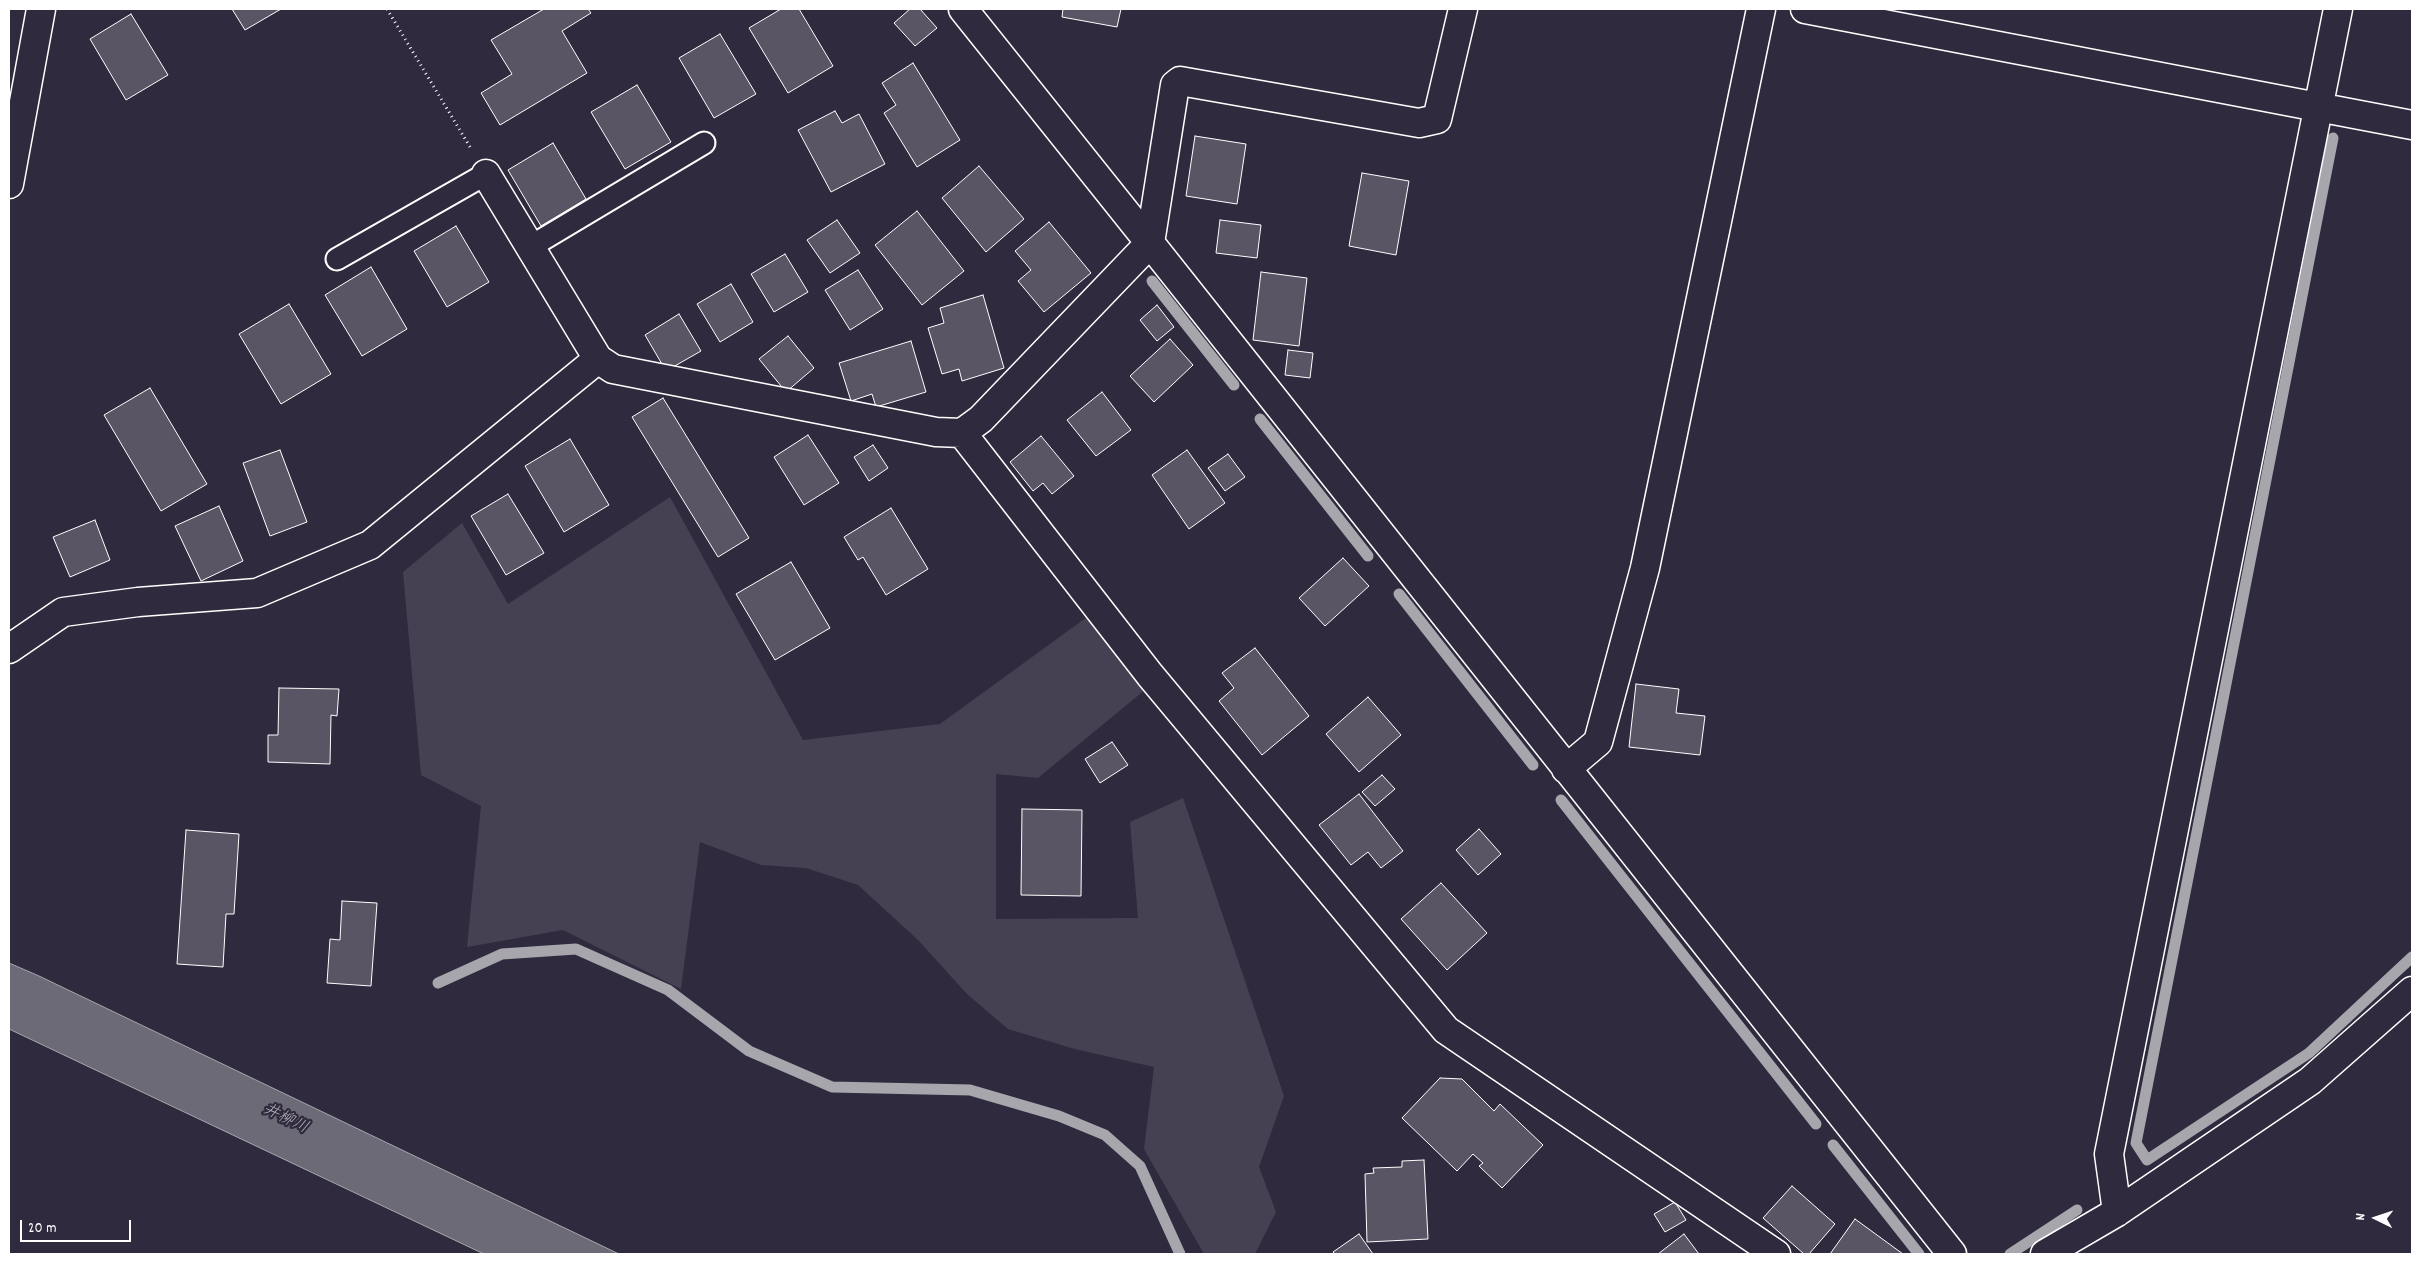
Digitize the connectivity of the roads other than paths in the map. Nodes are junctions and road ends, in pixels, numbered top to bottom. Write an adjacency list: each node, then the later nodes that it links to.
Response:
1 (41, 9): 8 (street)
2 (963, 9): 13 (street)
3 (1463, 9): 13 (street)
4 (1760, 9): 19 (street)
5 (1805, 9): 7 (street)
6 (2338, 9): 7 (street)
7 (2318, 107): 9 (street); 21 (street)
8 (15, 111): 12 (street)
9 (2412, 125)
10 (704, 143): 14 (lane)
11 (486, 174): 14 (street); 15 (lane)
12 (9, 184)
13 (1150, 243): 17 (street); 19 (street)
14 (530, 247): 16 (street)
15 (337, 259)
16 (598, 359): 17 (street); 18 (street)
17 (962, 433): 22 (street)
18 (9, 649)
19 (1566, 769): 23 (street)
20 (2412, 991): 21 (street)
21 (2117, 1212): 24 (street)
22 (1776, 1254)
23 (1952, 1254)
24 (2045, 1254)

